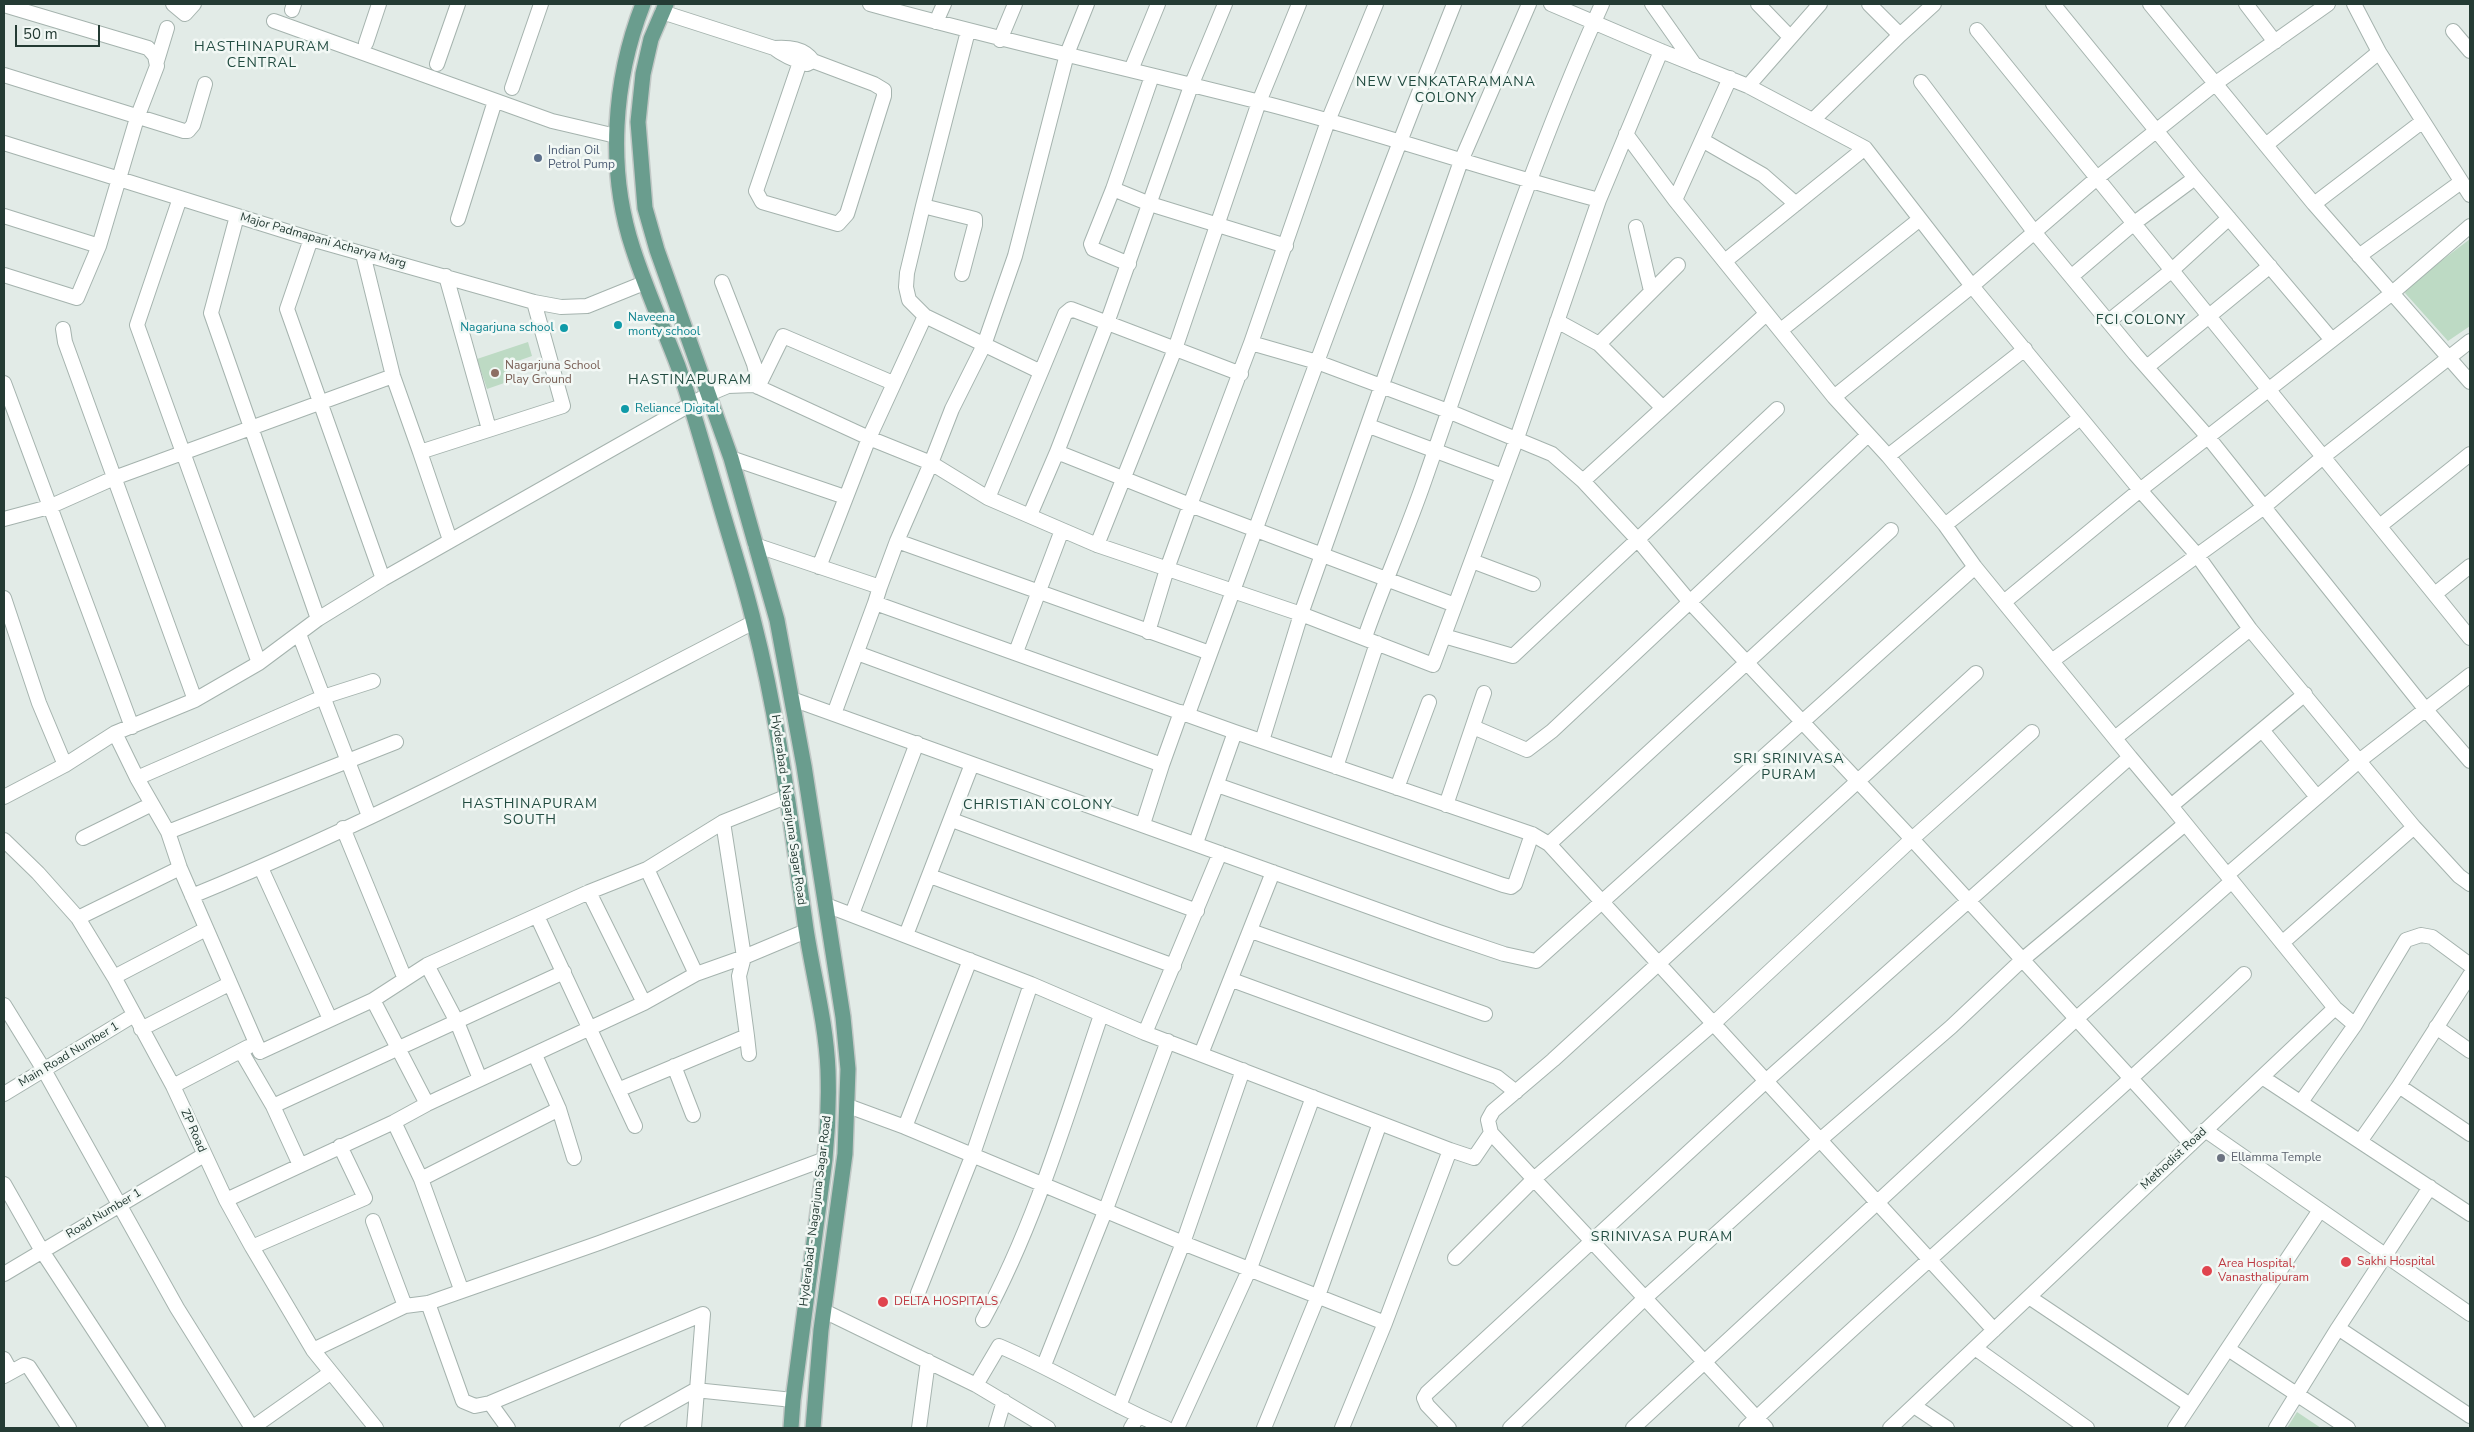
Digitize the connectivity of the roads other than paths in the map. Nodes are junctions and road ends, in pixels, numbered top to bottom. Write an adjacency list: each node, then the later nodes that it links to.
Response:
1 (173, 4): 2 (street)
2 (194, 4)
3 (379, 4): 42 (street)
4 (458, 4): 49 (street)
5 (541, 4): 60 (street)
6 (643, 4): 69 (main road, Hyderabad - Nagarjuna Sagar Road)
7 (870, 4): 32 (street)
8 (944, 4): 32 (street)
9 (1015, 4): 40 (street)
10 (1087, 4): 46 (street)
11 (1158, 4): 51 (street)
12 (1224, 4): 58 (street)
13 (1299, 4): 62 (street)
14 (1376, 4): 65 (street)
15 (1454, 4): 72 (street)
16 (1529, 4): 75 (street)
17 (1551, 4): 33 (street)
18 (1602, 4): 33 (street)
19 (1758, 4): 39 (street)
20 (1820, 4): 39 (street)
21 (1869, 4): 38 (street)
22 (1934, 4): 38 (street)
23 (2053, 4): 67 (street)
24 (2150, 4): 56 (street)
25 (2246, 4): 41 (street)
26 (2328, 4): 41 (street)
27 (2354, 4): 44 (street)
28 (4, 5): 47 (street)
29 (1656, 5): 50 (street)
30 (664, 8): 48 (street); 147 (main road, Hyderabad - Nagarjuna Sagar Road)
31 (274, 21): 61 (street)
32 (936, 22): 36 (street)
33 (1594, 22): 43 (street); 79 (street)
34 (167, 28): 47 (street)
35 (1977, 30): 76 (street)
36 (968, 31): 40 (street); 89 (street)
37 (2453, 31): 45 (street)
38 (1900, 35): 64 (street)
39 (1789, 36): 59 (street)
40 (1000, 40): 46 (street)
41 (2275, 42): 56 (street)
42 (366, 43)
43 (1661, 52): 50 (street); 68 (street)
44 (2379, 52): 66 (street); 73 (street)
45 (2470, 52)
46 (1068, 54): 51 (street); 132 (street)
47 (157, 61): 63 (street)
48 (807, 61): 48 (street)
49 (437, 64)
50 (1695, 65): 54 (street)
51 (1131, 70): 53 (street)
52 (4, 75): 63 (street)
53 (1152, 76): 58 (street); 81 (street)
54 (1730, 78): 59 (street); 70 (street)
55 (1921, 82): 99 (street)
56 (2216, 83): 67 (street); 73 (street)
57 (205, 84): 63 (street)
58 (1192, 86): 62 (street); 86 (street)
59 (1748, 86): 64 (street)
60 (512, 88)
61 (495, 101): 69 (street); 93 (street)
62 (1259, 102): 65 (street); 96 (street)
63 (137, 118): 78 (street)
64 (1814, 120): 74 (street)
65 (1328, 121): 72 (street); 102 (street)
66 (2423, 121): 80 (street); 88 (street)
67 (2156, 131): 76 (street); 77 (street)
68 (1626, 134): 84 (street); 85 (street)
69 (616, 136): 115 (main road, Hyderabad - Nagarjuna Sagar Road)
70 (1702, 140): 85 (street); 87 (street)
71 (4, 143): 78 (street, Major Padmapani Acharya Marg)
72 (1398, 143): 75 (street); 136 (street)
73 (2266, 145): 88 (street)
74 (1865, 148): 87 (street); 94 (street)
75 (1461, 161): 79 (street); 145 (street)
76 (2097, 178): 95 (street); 99 (street)
77 (2195, 178): 92 (street); 95 (street)
78 (117, 179): 83 (street, Major Padmapani Acharya Marg); 101 (street)
79 (1529, 182): 84 (street); 153 (street)
80 (2461, 182): 82 (street); 104 (street)
81 (1113, 189): 86 (street); 106 (street)
82 (2470, 195)
83 (180, 198): 91 (street, Major Padmapani Acharya Marg); 165 (street)
84 (1599, 200): 123 (street)
85 (1675, 200): 105 (street)
86 (1150, 204): 96 (street); 106 (street)
87 (1796, 204): 105 (street)
88 (2314, 204): 104 (street)
89 (923, 206): 110 (street); 121 (street)
90 (4, 216): 101 (street)
91 (237, 216): 100 (street, Major Padmapani Acharya Marg); 156 (street)
92 (2229, 218): 108 (street); 109 (street)
93 (458, 219)
94 (1920, 219): 116 (street); 127 (street)
95 (2133, 224): 109 (street); 113 (street)
96 (1218, 225): 102 (street); 133 (street)
97 (2470, 226): 118 (street)
98 (1636, 227): 117 (street)
99 (2035, 232): 113 (street); 116 (street)
100 (311, 239): 103 (street, Major Padmapani Acharya Marg); 149 (street)
101 (99, 246): 111 (street)
102 (1286, 246): 130 (street)
103 (363, 254): 112 (street, Major Padmapani Acharya Marg); 140 (street)
104 (2359, 256): 118 (street)
105 (1725, 261): 120 (street)
106 (1129, 264): 125 (street)
107 (1678, 264): 117 (street)
108 (2270, 266): 122 (street); 128 (street)
109 (2171, 271): 122 (street); 124 (street)
110 (962, 274)
111 (4, 275)
112 (446, 276): 119 (street, Major Padmapani Acharya Marg); 157 (street)
113 (2072, 276): 124 (street)
114 (722, 282): 144 (street)
115 (644, 283): 119 (street, Major Padmapani Acharya Marg); 150 (main road, Hyderabad - Nagarjuna Sagar Road)
116 (1972, 286): 134 (street); 148 (street)
117 (1651, 291): 131 (street)
118 (2391, 294): 128 (street); 135 (street)
119 (534, 302): 157 (street)
120 (1766, 314): 127 (street); 151 (street)
121 (925, 316): 132 (street); 143 (street)
122 (2208, 317): 137 (street); 146 (street)
123 (1557, 321): 131 (street); 161 (street)
124 (2109, 321): 137 (street)
125 (1107, 323): 133 (street); 138 (street); 164 (street)
126 (63, 329): 172 (street)
127 (1781, 330): 148 (street)
128 (2332, 340): 146 (street)
129 (2470, 341): 135 (street)
130 (1251, 343): 136 (street); 139 (street)
131 (1599, 344): 151 (street)
132 (984, 345): 138 (street); 170 (street)
133 (1174, 349): 139 (street); 173 (street)
134 (2025, 349): 154 (street); 167 (street)
135 (2449, 358): 141 (street); 168 (street)
136 (1317, 362): 145 (street); 185 (street)
137 (2147, 367): 159 (street)
138 (1041, 372): 177 (street)
139 (1241, 374): 178 (street)
140 (393, 376): 149 (street); 163 (street)
141 (2470, 382)
142 (4, 383): 179 (street)
143 (893, 383): 144 (street); 160 (street)
144 (756, 386): 147 (street); 160 (street)
145 (1383, 386): 153 (street); 155 (street)
146 (2268, 390): 159 (street); 168 (street)
147 (709, 394): 150 (street); 169 (main road, Hyderabad - Nagarjuna Sagar Road)
148 (1834, 397): 158 (street)
149 (321, 402): 156 (street); 201 (street)
150 (691, 405): 188 (street); 214 (main road, Hyderabad - Nagarjuna Sagar Road)
151 (1663, 408): 174 (street)
152 (1777, 410): 189 (street)
153 (1448, 411): 161 (street); 162 (street)
154 (2080, 418): 175 (street); 183 (street)
155 (1369, 426): 162 (street); 194 (street)
156 (251, 429): 165 (street); 213 (street)
157 (489, 429): 163 (street)
158 (1868, 435): 167 (street); 208 (street)
159 (2208, 437): 175 (street); 180 (street)
160 (869, 438): 170 (street); 176 (street)
161 (1516, 438): 171 (street); 174 (street)
162 (1435, 450): 171 (street); 200 (street)
163 (420, 452): 188 (street)
164 (1057, 452): 173 (street); 181 (street)
165 (183, 454): 172 (street); 225 (street)
166 (2470, 454): 184 (street)
167 (1888, 456): 183 (street)
168 (2323, 457): 180 (street); 184 (street)
169 (731, 458): 176 (street); 192 (main road, Hyderabad - Nagarjuna Sagar Road)
170 (931, 463): 177 (street); 190 (street)
171 (1503, 476): 195 (street)
172 (114, 478): 179 (street); 234 (street)
173 (1124, 480): 178 (street); 191 (street)
174 (1583, 481): 189 (street)
175 (2140, 490): 193 (street); 209 (street)
176 (845, 497): 197 (street)
177 (988, 498): 181 (street)
178 (1190, 505): 185 (street); 199 (street)
179 (49, 507): 182 (street); 241 (street)
180 (2264, 508): 193 (street); 236 (street)
181 (1030, 515): 186 (street)
182 (4, 519)
183 (1945, 525): 198 (street)
184 (2381, 525): 206 (street)
185 (1254, 528): 194 (street); 204 (street)
186 (1062, 530): 191 (street); 205 (street)
187 (1892, 530): 226 (street)
188 (450, 540): 201 (street)
189 (1638, 540): 208 (street); 218 (street)
190 (897, 541): 203 (street); 205 (street)
191 (1097, 544): 199 (street)
192 (755, 545): 197 (street); 233 (main road, Hyderabad - Nagarjuna Sagar Road)
193 (2197, 555): 215 (street); 224 (street)
194 (1322, 556): 200 (street); 212 (street)
195 (1472, 561): 202 (street); 211 (street)
196 (2470, 566): 206 (street)
197 (820, 567): 203 (street)
198 (1975, 567): 209 (street); 239 (street)
199 (1167, 569): 204 (street); 216 (street)
200 (1386, 577): 211 (street); 220 (street)
201 (383, 579): 213 (street)
202 (1533, 584)
203 (880, 587): 210 (street)
204 (1232, 591): 212 (street); 223 (street)
205 (1039, 592): 216 (street); 221 (street)
206 (2435, 594): 219 (street)
207 (4, 598): 255 (street)
208 (1689, 601): 226 (street); 240 (street)
209 (2004, 602): 224 (street)
210 (875, 603): 221 (street); 222 (street)
211 (1455, 605): 218 (street)
212 (1302, 614): 220 (street); 247 (street)
213 (318, 619): 217 (street)
214 (754, 622): 262 (main road, Hyderabad - Nagarjuna Sagar Road); 268 (street)
215 (2250, 629): 231 (street); 246 (street)
216 (1148, 632): 223 (street)
217 (299, 634): 225 (street); 232 (street)
218 (1444, 636): 220 (street)
219 (2470, 638)
220 (1371, 640): 257 (street)
221 (1016, 652): 237 (street)
222 (857, 653): 238 (street); 256 (street)
223 (1210, 653): 237 (street)
224 (2053, 660): 246 (street)
225 (259, 663): 234 (street)
226 (1746, 663): 239 (street); 281 (street)
227 (1976, 673): 259 (street)
228 (2470, 675): 236 (street)
229 (373, 681): 232 (street)
230 (1484, 693): 240 (street)
231 (2305, 694): 242 (street); 252 (street)
232 (323, 697): 251 (street); 258 (street)
233 (792, 699): 238 (street); 294 (main road, Hyderabad - Nagarjuna Sagar Road)
234 (195, 700): 241 (street)
235 (1429, 702): 261 (street)
236 (2426, 710): 252 (street); 253 (street)
237 (1184, 713): 243 (street); 256 (street)
238 (834, 714): 249 (street)
239 (1802, 723): 259 (street); 293 (street)
240 (1473, 727): 266 (street)
241 (132, 728): 245 (street)
242 (2262, 730): 264 (street); 267 (street)
243 (1235, 732): 247 (street); 260 (street)
244 (2032, 732): 278 (street)
245 (115, 733): 255 (street); 258 (street)
246 (2115, 738): 250 (street)
247 (1262, 741): 257 (street)
248 (396, 742): 251 (street)
249 (916, 743): 254 (street); 296 (street)
250 (2130, 757): 267 (street); 292 (street)
251 (346, 760): 268 (street); 275 (street)
252 (2359, 761): 264 (street); 273 (street)
253 (2470, 761)
254 (972, 764): 269 (street); 271 (street)
255 (65, 765): 263 (street)
256 (1162, 765): 271 (street)
257 (1336, 767): 261 (street)
258 (137, 778): 265 (street)
259 (1857, 781): 278 (street); 307 (street)
260 (1217, 785): 276 (street); 280 (street)
261 (1397, 788): 266 (street)
262 (788, 796): 270 (street); 300 (main road, Hyderabad - Nagarjuna Sagar Road)
263 (4, 797)
264 (2317, 797): 288 (street)
265 (152, 804): 275 (street); 277 (street)
266 (1446, 805): 276 (street)
267 (2171, 806): 272 (street)
268 (369, 816): 274 (street)
269 (952, 820): 287 (street); 295 (street)
270 (724, 822): 285 (street); 304 (street)
271 (1143, 824): 280 (street)
272 (2185, 824): 288 (street); 306 (street)
273 (2414, 827): 289 (street); 303 (street)
274 (343, 828): 284 (street); 316 (street)
275 (168, 832): 283 (street)
276 (1532, 834): 281 (street)
277 (83, 838)
278 (1912, 839): 292 (street); 330 (street)
279 (4, 840): 298 (street, ZP Road)
280 (1196, 843): 282 (street)
281 (1549, 844): 293 (street)
282 (1220, 853): 286 (street); 295 (street)
283 (180, 868): 291 (street); 298 (street)
284 (261, 868): 291 (street); 328 (street)
285 (647, 869): 290 (street); 312 (street)
286 (1273, 872): 293 (street); 301 (street)
287 (930, 876): 302 (street); 309 (street)
288 (2229, 878): 303 (street); 327 (street)
289 (2470, 884)
290 (589, 892): 297 (street); 321 (street)
291 (192, 896): 299 (street)
292 (1968, 900): 306 (street); 350 (street)
293 (1604, 902): 307 (street)
294 (826, 905): 296 (street); 361 (main road, Hyderabad - Nagarjuna Sagar Road)
295 (1197, 911): 309 (street)
296 (852, 914): 302 (street)
297 (537, 916): 308 (street); 311 (street)
298 (78, 918): 315 (street, ZP Road)
299 (206, 929): 315 (street); 318 (street)
300 (806, 931): 304 (street); 379 (main road, Hyderabad - Nagarjuna Sagar Road)
301 (1251, 931): 317 (street); 324 (street)
302 (906, 934): 305 (street)
303 (2282, 943): 323 (street)
304 (744, 957): 312 (street); 336 (street)
305 (970, 960): 319 (street); 367 (street)
306 (2022, 960): 327 (street); 371 (street)
307 (1659, 962): 330 (street); 355 (street)
308 (427, 965): 316 (street); 329 (street)
309 (1174, 966): 335 (street)
310 (2470, 966): 331 (street)
311 (564, 972): 329 (street); 334 (street)
312 (696, 974): 321 (street)
313 (2244, 974): 351 (street)
314 (2470, 975): 332 (street)
315 (114, 977): 325 (street, ZP Road)
316 (405, 980): 320 (street)
317 (1232, 980): 343 (street); 355 (street)
318 (229, 984): 333 (street); 338 (street)
319 (1031, 984): 326 (street); 376 (street)
320 (373, 1000): 328 (street); 339 (street)
321 (644, 1003): 334 (street)
322 (4, 1005): 346 (street)
323 (2335, 1008): 331 (street); 348 (street, Methodist Road)
324 (1485, 1014)
325 (134, 1015): 333 (street, ZP Road); 346 (street, Main Road Number 1)
326 (1101, 1015): 335 (street); 384 (street)
327 (2077, 1018): 351 (street); 387 (street)
328 (330, 1019): 338 (street)
329 (457, 1022): 339 (street); 349 (street)
330 (1714, 1023): 350 (street); 381 (street)
331 (2355, 1025): 358 (street)
332 (2436, 1027): 340 (street); 353 (street)
333 (141, 1029): 352 (street, ZP Road)
334 (590, 1029): 344 (street); 354 (street)
335 (1145, 1033): 337 (street)
336 (746, 1036): 342 (street); 345 (street)
337 (1168, 1040): 343 (street); 389 (street)
338 (256, 1042): 341 (street)
339 (398, 1049): 359 (street); 360 (street)
340 (2470, 1050)
341 (241, 1052): 352 (street); 360 (street)
342 (749, 1054)
343 (1201, 1054): 347 (street)
344 (535, 1056): 349 (street); 362 (street)
345 (674, 1066): 354 (street); 363 (street)
346 (44, 1070): 356 (street, Main Road Number 1); 388 (street)
347 (1243, 1070): 357 (street); 394 (street)
348 (2262, 1077): 358 (street); 368 (street, Methodist Road)
349 (480, 1080): 359 (street)
350 (1767, 1080): 371 (street); 393 (street)
351 (2132, 1080): 373 (street); 399 (street)
352 (173, 1086): 377 (street, ZP Road)
353 (2399, 1086): 370 (street); 372 (street)
354 (618, 1090): 366 (street)
355 (1516, 1092): 369 (street)
356 (4, 1094)
357 (1313, 1097): 365 (street); 400 (street)
358 (2301, 1102): 372 (street)
359 (427, 1104): 364 (street)
360 (273, 1106): 380 (street)
361 (848, 1106): 367 (street); 409 (main road, Hyderabad - Nagarjuna Sagar Road)
362 (559, 1109): 378 (street); 382 (street)
363 (693, 1115)
364 (394, 1122): 374 (street); 382 (street)
365 (1380, 1124): 375 (street); 404 (street)
366 (635, 1126)
367 (905, 1127): 376 (street)
368 (2205, 1130): 373 (street, Methodist Road); 390 (street)
369 (1491, 1133): 375 (street); 381 (street)
370 (2470, 1134)
371 (1820, 1140): 387 (street); 405 (street)
372 (2360, 1140): 385 (street)
373 (2191, 1144): 406 (street, Methodist Road)
374 (340, 1146): 380 (street); 395 (street)
375 (1450, 1150): 412 (street)
376 (973, 1154): 384 (street); 403 (street)
377 (204, 1155): 386 (street, ZP Road); 388 (street, Road Number 1)
378 (574, 1158)
379 (825, 1159): 402 (street); 427 (main road, Hyderabad - Nagarjuna Sagar Road)
380 (300, 1165): 386 (street)
381 (1535, 1178): 393 (street); 398 (street)
382 (421, 1179): 402 (street)
383 (4, 1184): 396 (street)
384 (1044, 1185): 389 (street); 411 (street)
385 (2430, 1187): 391 (street); 397 (street)
386 (226, 1200): 395 (street, ZP Road)
387 (1878, 1203): 399 (street); 420 (street)
388 (120, 1204): 396 (street, Road Number 1); 439 (street)
389 (1106, 1209): 394 (street); 421 (street)
390 (2320, 1210): 397 (street); 416 (street)
391 (2470, 1214)
392 (373, 1221): 408 (street)
393 (1593, 1242): 405 (street); 452 (street)
394 (1183, 1243): 400 (street); 431 (street)
395 (252, 1247): 417 (street, ZP Road)
396 (42, 1251): 401 (street, Road Number 1); 438 (street)
397 (2385, 1255): 410 (street); 413 (street)
398 (1455, 1258)
399 (1930, 1259): 414 (street); 435 (street)
400 (1250, 1268): 404 (street); 449 (street)
401 (4, 1274)
402 (461, 1289): 407 (street)
403 (918, 1294)
404 (1318, 1296): 412 (street); 450 (street)
405 (1646, 1297): 420 (street); 453 (street)
406 (2028, 1297): 414 (street, Methodist Road); 430 (street)
407 (428, 1302): 408 (street); 429 (street)
408 (405, 1306): 417 (street)
409 (824, 1311): 419 (street); 444 (main road, Hyderabad - Nagarjuna Sagar Road)
410 (2470, 1314)
411 (983, 1320)
412 (1385, 1323): 451 (street)
413 (2338, 1328): 426 (street); 433 (street)
414 (1994, 1330): 415 (street, Methodist Road)
415 (1975, 1348): 432 (street, Methodist Road); 457 (street)
416 (2228, 1349): 426 (street); 430 (street)
417 (313, 1350): 422 (street, ZP Road)
418 (4, 1359): 423 (street)
419 (928, 1362): 424 (street); 445 (street)
420 (1706, 1362): 435 (street); 454 (street)
421 (1044, 1365): 424 (street); 431 (street)
422 (330, 1373): 436 (street, ZP Road); 439 (street)
423 (8, 1374): 437 (street)
424 (976, 1385): 428 (street)
425 (695, 1390): 427 (street); 429 (street); 441 (street); 442 (street)
426 (2296, 1395): 459 (street); 460 (street)
427 (793, 1400): 443 (main road, Hyderabad - Nagarjuna Sagar Road)
428 (1004, 1401): 446 (street); 447 (street)
429 (490, 1403): 440 (street)
430 (2190, 1405): 458 (street)
431 (1119, 1406): 434 (street)
432 (1914, 1406): 455 (street, Methodist Road); 456 (street)
433 (2470, 1416)
434 (1134, 1422): 448 (street)
435 (1756, 1425)
436 (371, 1427)
437 (69, 1428)
438 (158, 1428)
439 (252, 1428)
440 (508, 1428)
441 (627, 1428)
442 (694, 1428)
443 (791, 1428)
444 (813, 1428)
445 (918, 1428)
446 (996, 1428)
447 (1048, 1428)
448 (1166, 1428)
449 (1177, 1428)
450 (1264, 1428)
451 (1342, 1428)
452 (1449, 1428)
453 (1510, 1428)
454 (1633, 1428)
455 (1890, 1428)
456 (1947, 1428)
457 (2086, 1428)
458 (2175, 1428)
459 (2276, 1428)
460 (2348, 1428)

